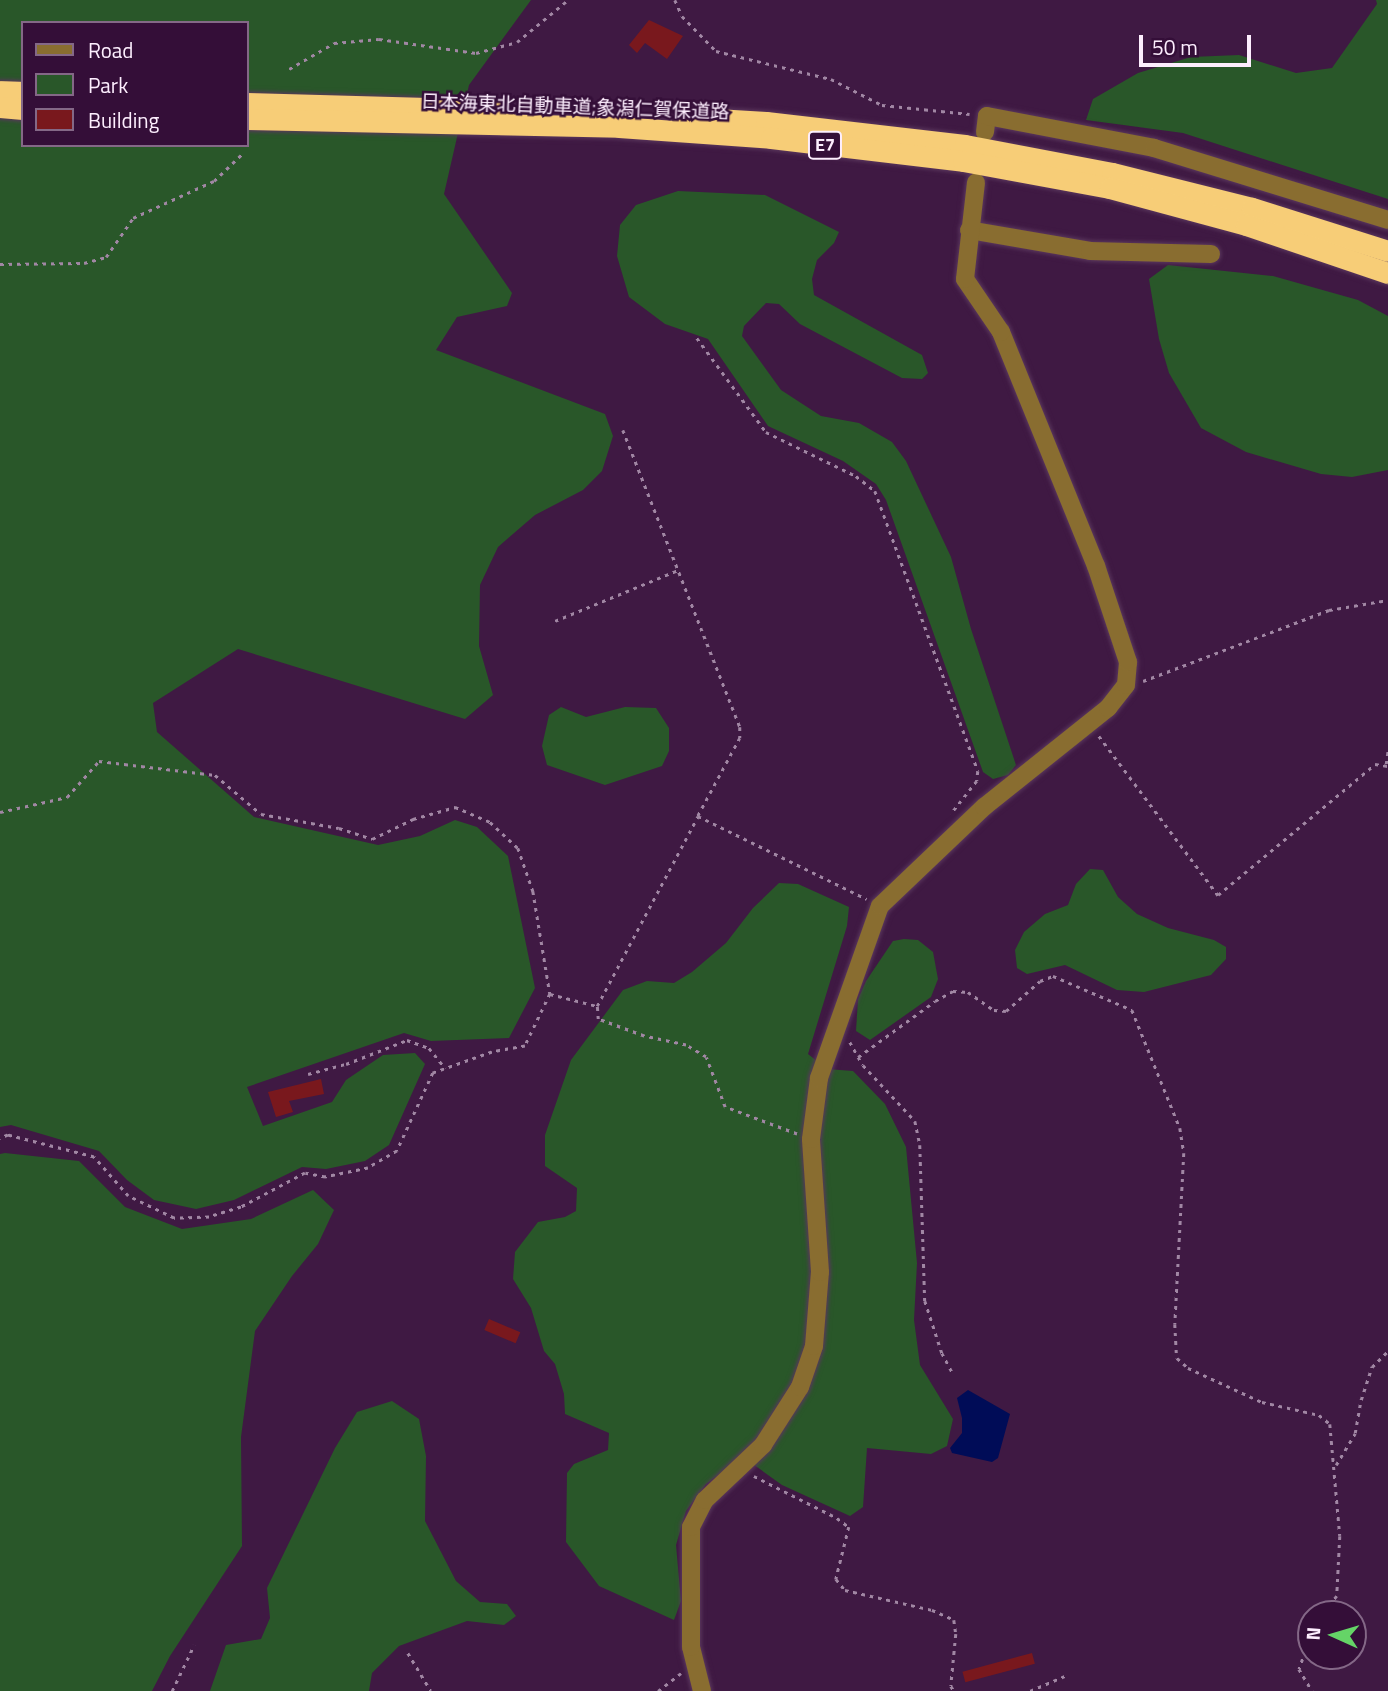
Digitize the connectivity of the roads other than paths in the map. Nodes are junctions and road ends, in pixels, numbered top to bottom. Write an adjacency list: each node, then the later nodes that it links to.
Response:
1 (0, 91): 2 (highway)
2 (21, 92)
3 (248, 103): 11 (highway, 日本海東北自動車道;象潟仁賀保道路 / E7)
4 (0, 107): 5 (highway)
5 (21, 108)
6 (248, 119): 13 (highway, 日本海東北自動車道;象潟仁賀保道路 / E7)
7 (986, 124): 9 (street)
8 (976, 183): 10 (street)
9 (1388, 220)
10 (969, 230): 12 (street); 14 (street)
11 (1388, 251)
12 (1211, 254)
13 (1388, 273)
14 (702, 1691)

